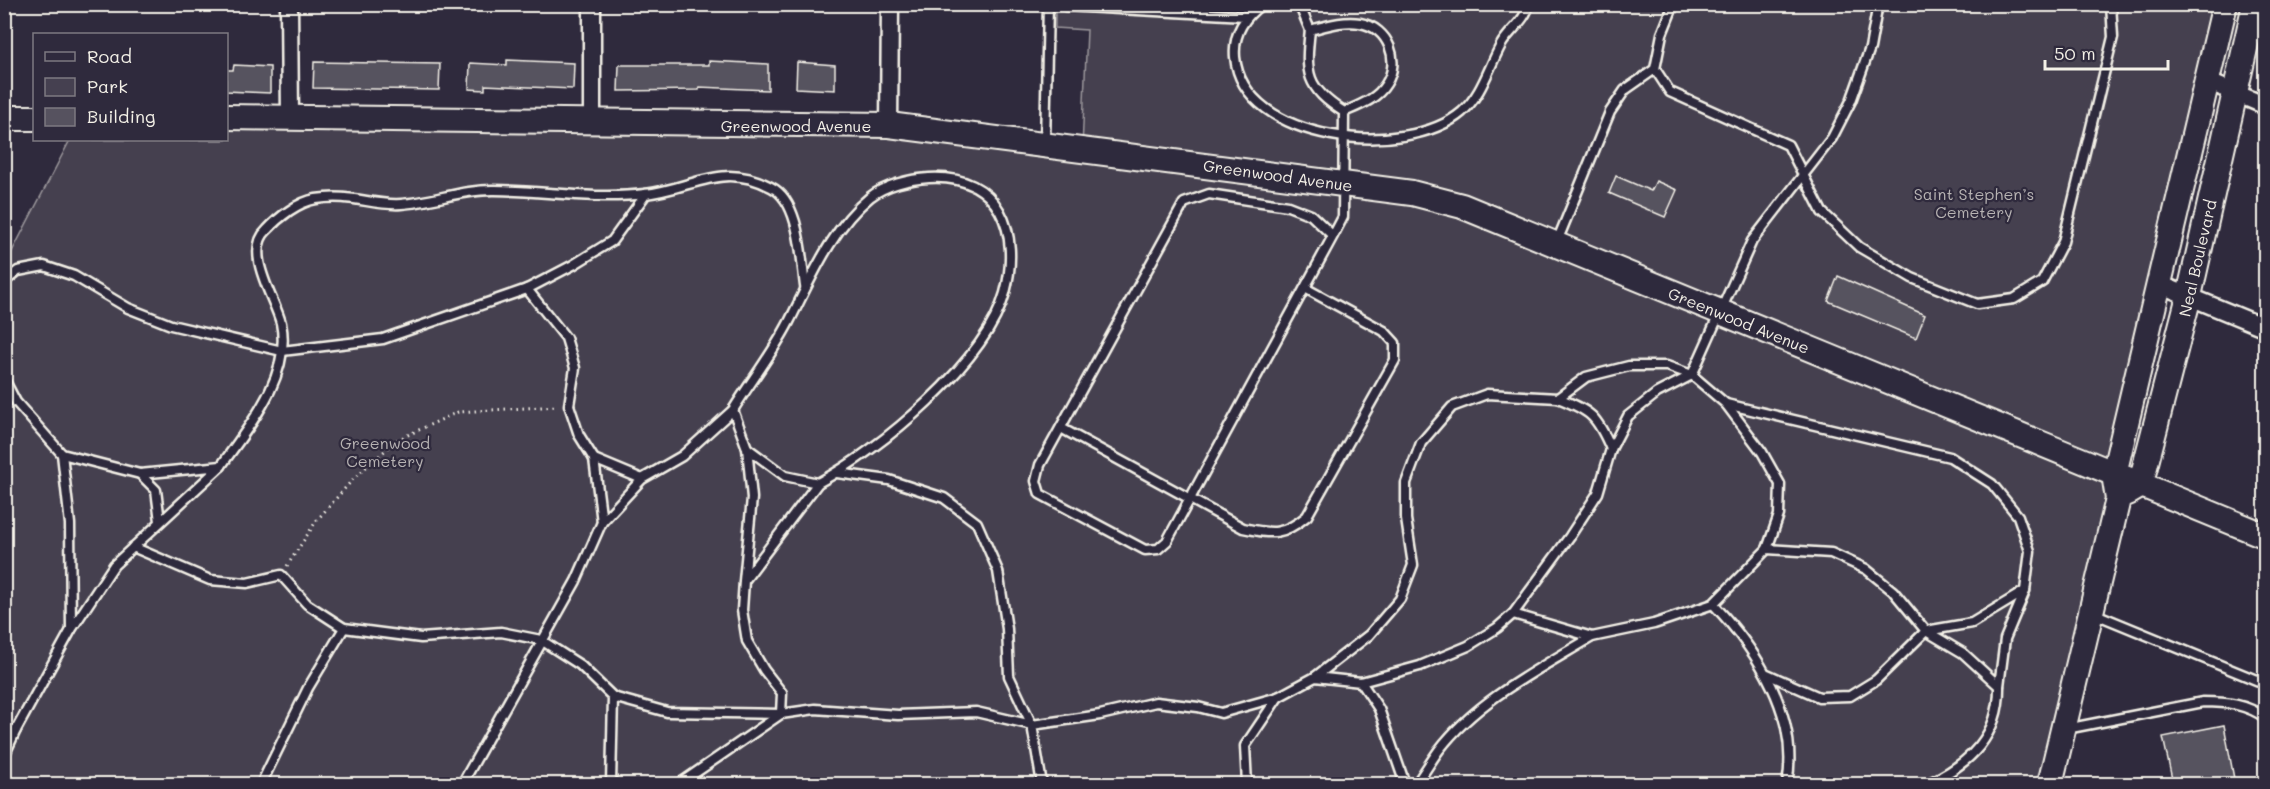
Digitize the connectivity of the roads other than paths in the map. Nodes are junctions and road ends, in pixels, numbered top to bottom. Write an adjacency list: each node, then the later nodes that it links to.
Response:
1 (289, 4): 24 (street)
2 (592, 4): 27 (street)
3 (890, 4): 28 (street)
4 (1048, 4): 30 (lane)
5 (1164, 4): 15 (lane)
6 (1262, 4): 16 (lane)
7 (1299, 4): 17 (lane)
8 (1529, 4): 29 (lane)
9 (1674, 4): 18 (lane)
10 (1878, 4): 31 (lane)
11 (2111, 4): 31 (lane)
12 (2225, 4): 19 (street, Neal Boulevard)
13 (2255, 4): 20 (street, Neal Boulevard)
14 (1065, 6): 15 (lane)
15 (1174, 12): 16 (lane)
16 (1245, 16): 29 (lane)
17 (1310, 30): 22 (lane); 22 (lane)
18 (1655, 69): 31 (lane); 35 (lane)
19 (2207, 81): 20 (street); 37 (street, Neal Boulevard)
20 (2236, 93): 21 (street); 41 (street, Neal Boulevard)
21 (2265, 106)
22 (1344, 112): 29 (lane)
23 (228, 117): 24 (street, Greenwood Avenue)
24 (290, 117): 27 (street, Greenwood Avenue)
25 (4, 118): 26 (street)
26 (33, 118)
27 (592, 123): 28 (street, Greenwood Avenue)
28 (889, 125): 30 (street, Greenwood Avenue)
29 (1342, 139): 32 (lane)
30 (1044, 144): 32 (street, Greenwood Avenue)
31 (1804, 176): 42 (lane)
32 (1343, 184): 34 (lane); 35 (street, Greenwood Avenue)
33 (646, 194): 38 (lane); 40 (lane); 44 (lane)
34 (1333, 237): 39 (lane); 52 (lane)
35 (1555, 244): 42 (street, Greenwood Avenue)
36 (4, 282): 44 (lane)
37 (2159, 284): 41 (street); 60 (street, Neal Boulevard)
38 (805, 286): 51 (lane); 58 (lane)
39 (1305, 288): 64 (lane); 64 (lane)
40 (527, 289): 44 (lane); 56 (lane)
41 (2189, 296): 43 (street); 63 (street, Neal Boulevard)
42 (1722, 313): 45 (lane); 60 (street, Greenwood Avenue)
43 (2265, 328)
44 (282, 351): 57 (lane)
45 (1692, 375): 47 (lane); 50 (lane); 54 (lane)
46 (4, 379): 49 (lane)
47 (1558, 398): 54 (lane); 82 (lane)
48 (4, 400): 49 (lane)
49 (16, 402): 55 (lane)
50 (1725, 404): 70 (lane); 72 (lane)
51 (733, 410): 53 (lane); 61 (lane)
52 (1060, 428): 64 (lane); 64 (lane)
53 (747, 448): 62 (lane); 71 (lane)
54 (1611, 449): 75 (lane)
55 (62, 454): 59 (lane); 77 (lane)
56 (594, 459): 61 (lane); 67 (lane)
57 (221, 466): 59 (lane); 66 (lane)
58 (837, 473): 62 (lane); 90 (lane)
59 (140, 474): 66 (lane)
60 (2114, 474): 63 (street, Greenwood Avenue); 65 (street, Neal Boulevard)
61 (642, 479): 67 (lane)
62 (818, 483): 71 (lane)
63 (2140, 486): 65 (street); 68 (street, Greenwood Avenue)
64 (1190, 499)
65 (2118, 499): 74 (street, Neal Boulevard)
66 (160, 521): 69 (lane)
67 (602, 522): 80 (lane)
68 (2265, 536)
69 (133, 547): 76 (lane); 77 (lane)
70 (1767, 549): 73 (lane); 78 (lane)
71 (744, 580): 88 (lane)
72 (2025, 591): 78 (lane); 85 (lane)
73 (1713, 604): 79 (lane); 81 (lane)
74 (2092, 613): 84 (lane); 91 (street, Neal Boulevard)
75 (1513, 614): 79 (lane); 83 (lane)
76 (344, 628): 80 (lane); 95 (lane)
77 (71, 630): 92 (lane)
78 (1926, 631): 81 (lane); 85 (lane)
79 (1592, 638): 102 (lane)
80 (541, 640): 86 (lane); 96 (lane)
81 (1767, 674): 103 (lane)
82 (1315, 677): 83 (lane); 87 (lane)
83 (1361, 682): 101 (lane)
84 (2265, 684)
85 (1999, 686): 104 (lane)
86 (613, 697): 88 (lane); 97 (lane)
87 (1278, 697): 90 (lane); 100 (lane)
88 (781, 714): 90 (lane); 98 (lane)
89 (2265, 718): 91 (lane)
90 (1032, 725): 99 (lane)
91 (2065, 729): 105 (street, Neal Boulevard)
92 (16, 730): 93 (lane); 94 (lane)
93 (4, 733)
94 (4, 756)
95 (261, 784)
96 (462, 784)
97 (611, 784)
98 (679, 784)
99 (1042, 784)
100 (1247, 784)
101 (1405, 784)
102 (1416, 784)
103 (1787, 784)
104 (1927, 784)
105 (2050, 784)

